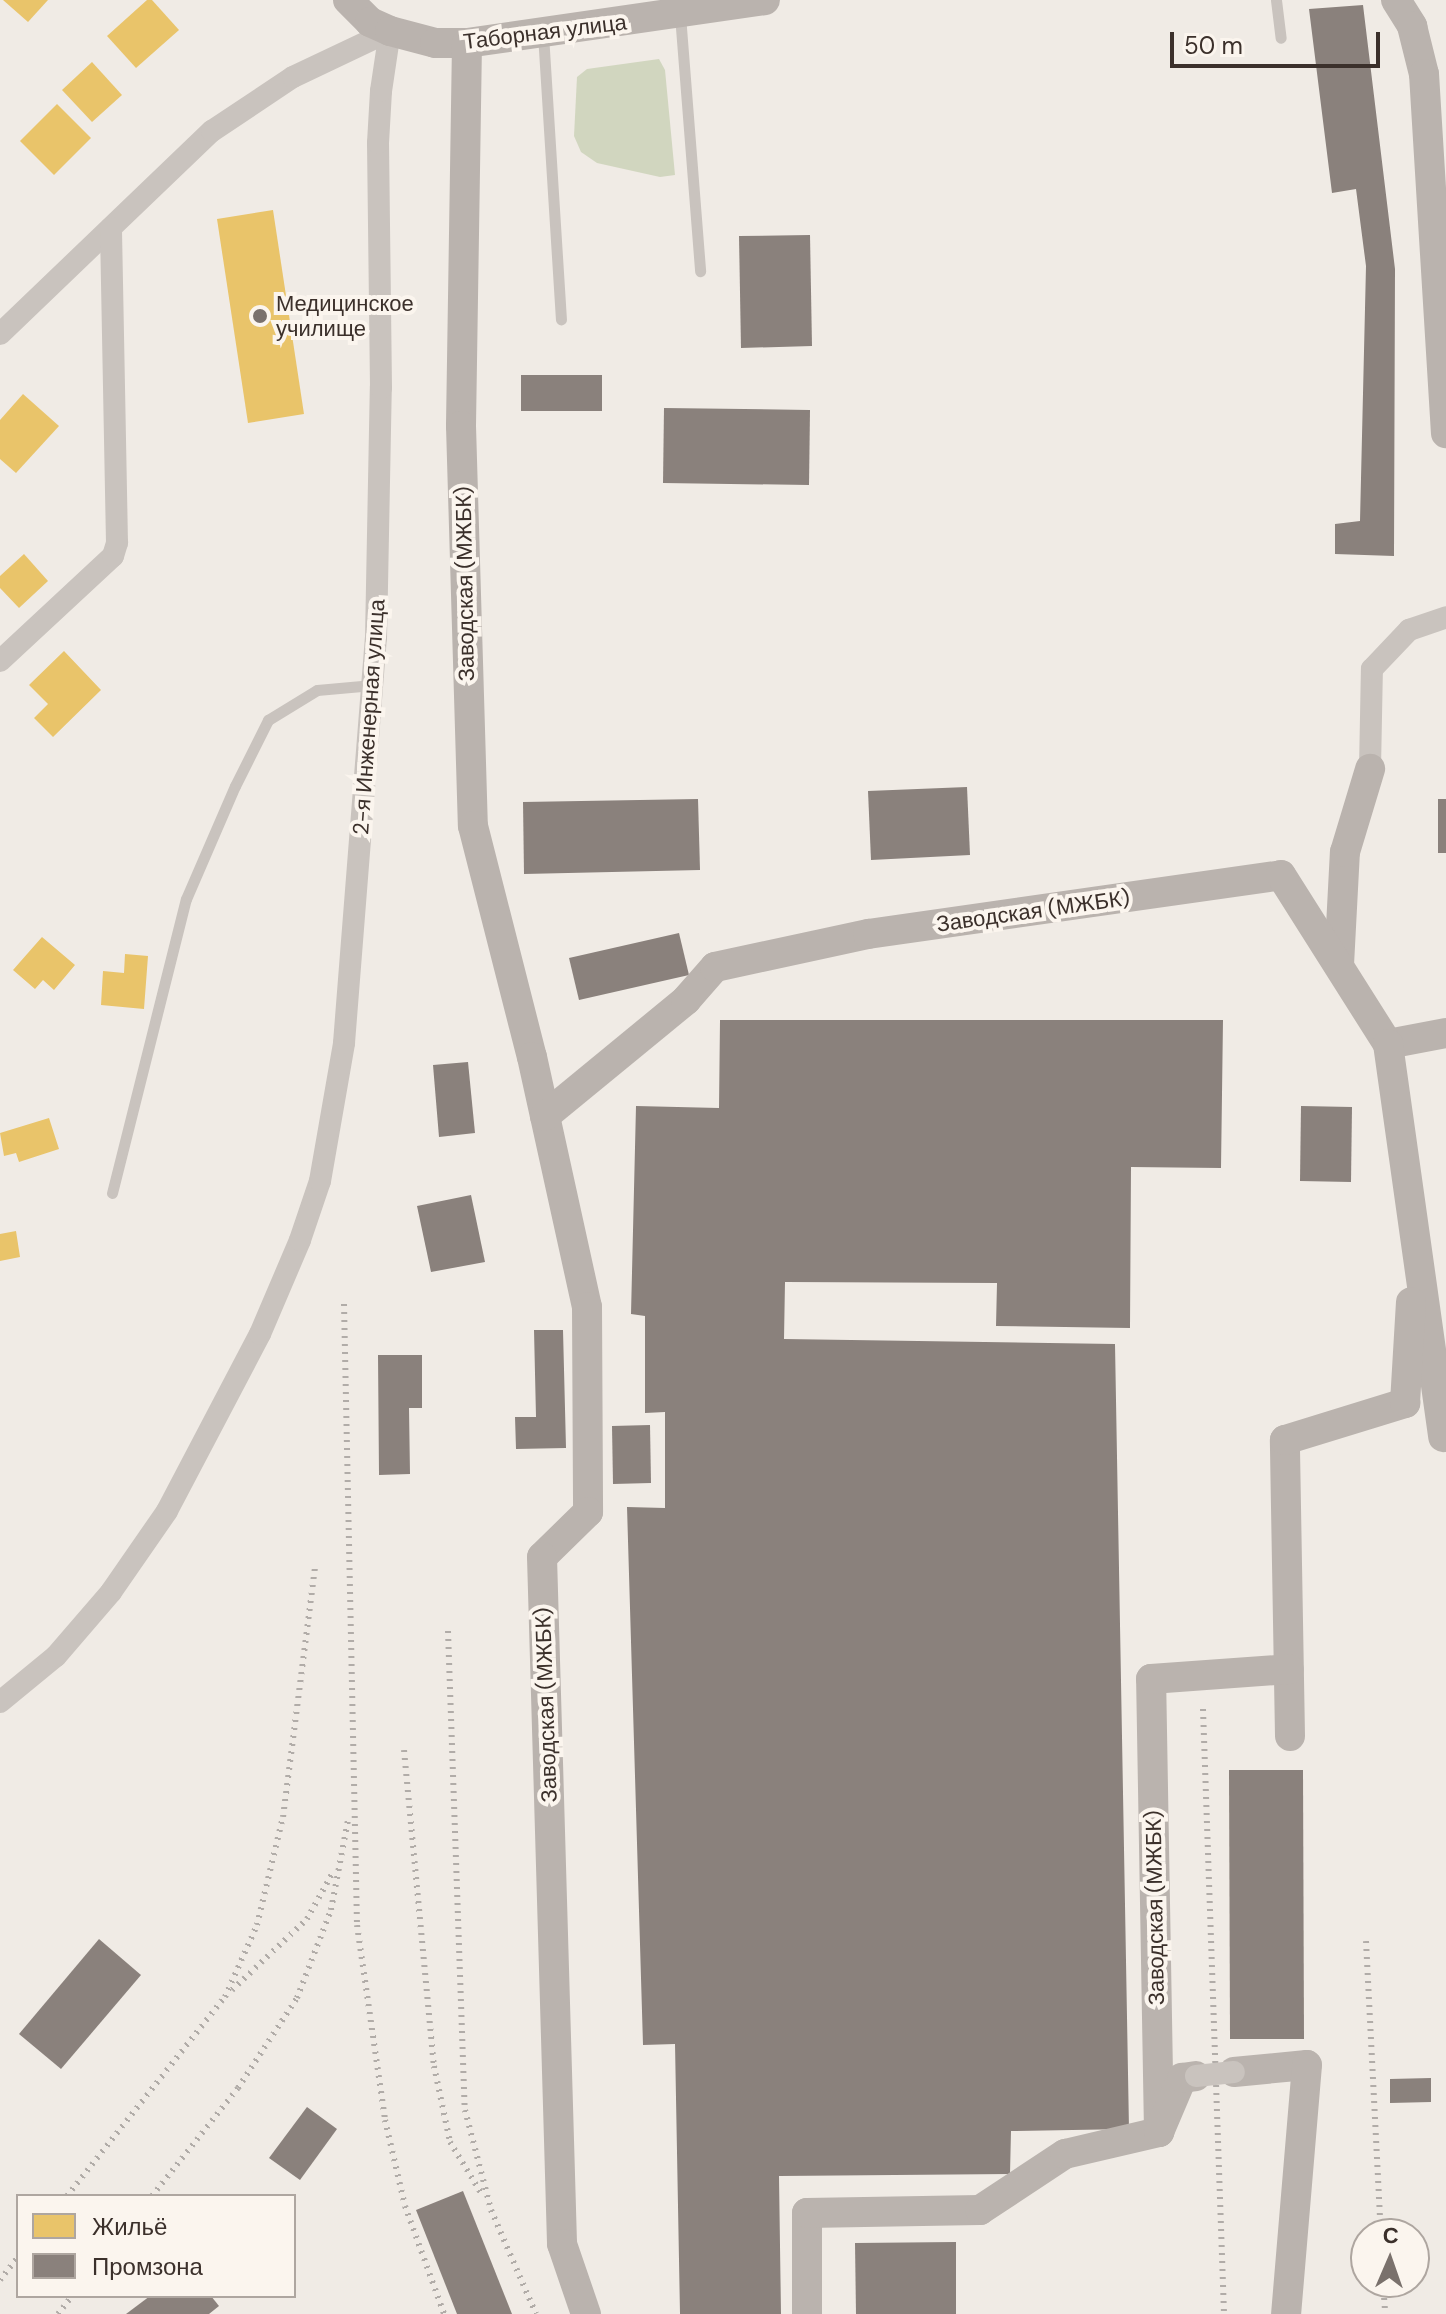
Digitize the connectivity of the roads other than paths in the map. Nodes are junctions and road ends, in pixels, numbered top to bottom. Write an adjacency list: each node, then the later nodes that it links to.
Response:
1 (348, 0): 6 (street)
2 (765, 0): 5 (street, Таборная улица)
3 (1276, 0): 8 (lane)
4 (1396, 0): 14 (street)
5 (680, 14): 7 (street, Таборная улица); 11 (lane)
6 (390, 31): 9 (street, Таборная улица); 10 (street); 17 (street, 2-я Инженерная улица)
7 (543, 34): 9 (street, Таборная улица); 12 (lane)
8 (1281, 38)
9 (467, 43): 22 (street, Заводская (МЖБК))
10 (111, 228): 13 (street); 16 (street)
11 (700, 271)
12 (561, 319)
13 (0, 334)
14 (1445, 420)
15 (1446, 617): 18 (street)
16 (0, 661)
17 (373, 685): 23 (lane); 27 (street, 2-я Инженерная улица)
18 (1370, 769): 19 (street)
19 (1339, 965): 21 (street, Заводская (МЖБК)); 22 (street, Заводская (МЖБК))
20 (1446, 1033): 21 (street)
21 (1388, 1044): 24 (street, Заводская (МЖБК))
22 (545, 1116): 32 (street, Заводская (МЖБК))
23 (112, 1193)
24 (1416, 1240): 25 (street, Заводская (МЖБК)); 26 (street, Заводская (МЖБК))
25 (1443, 1437)
26 (1289, 1669): 28 (street, Заводская (МЖБК)); 31 (street, Заводская (МЖБК))
27 (0, 1702)
28 (1290, 1736)
29 (1234, 2072): 30 (street, bridge); 34 (street)
30 (1196, 2076): 31 (street)
31 (1159, 2132): 33 (street)
32 (586, 2314)
33 (807, 2314)
34 (1286, 2314)

